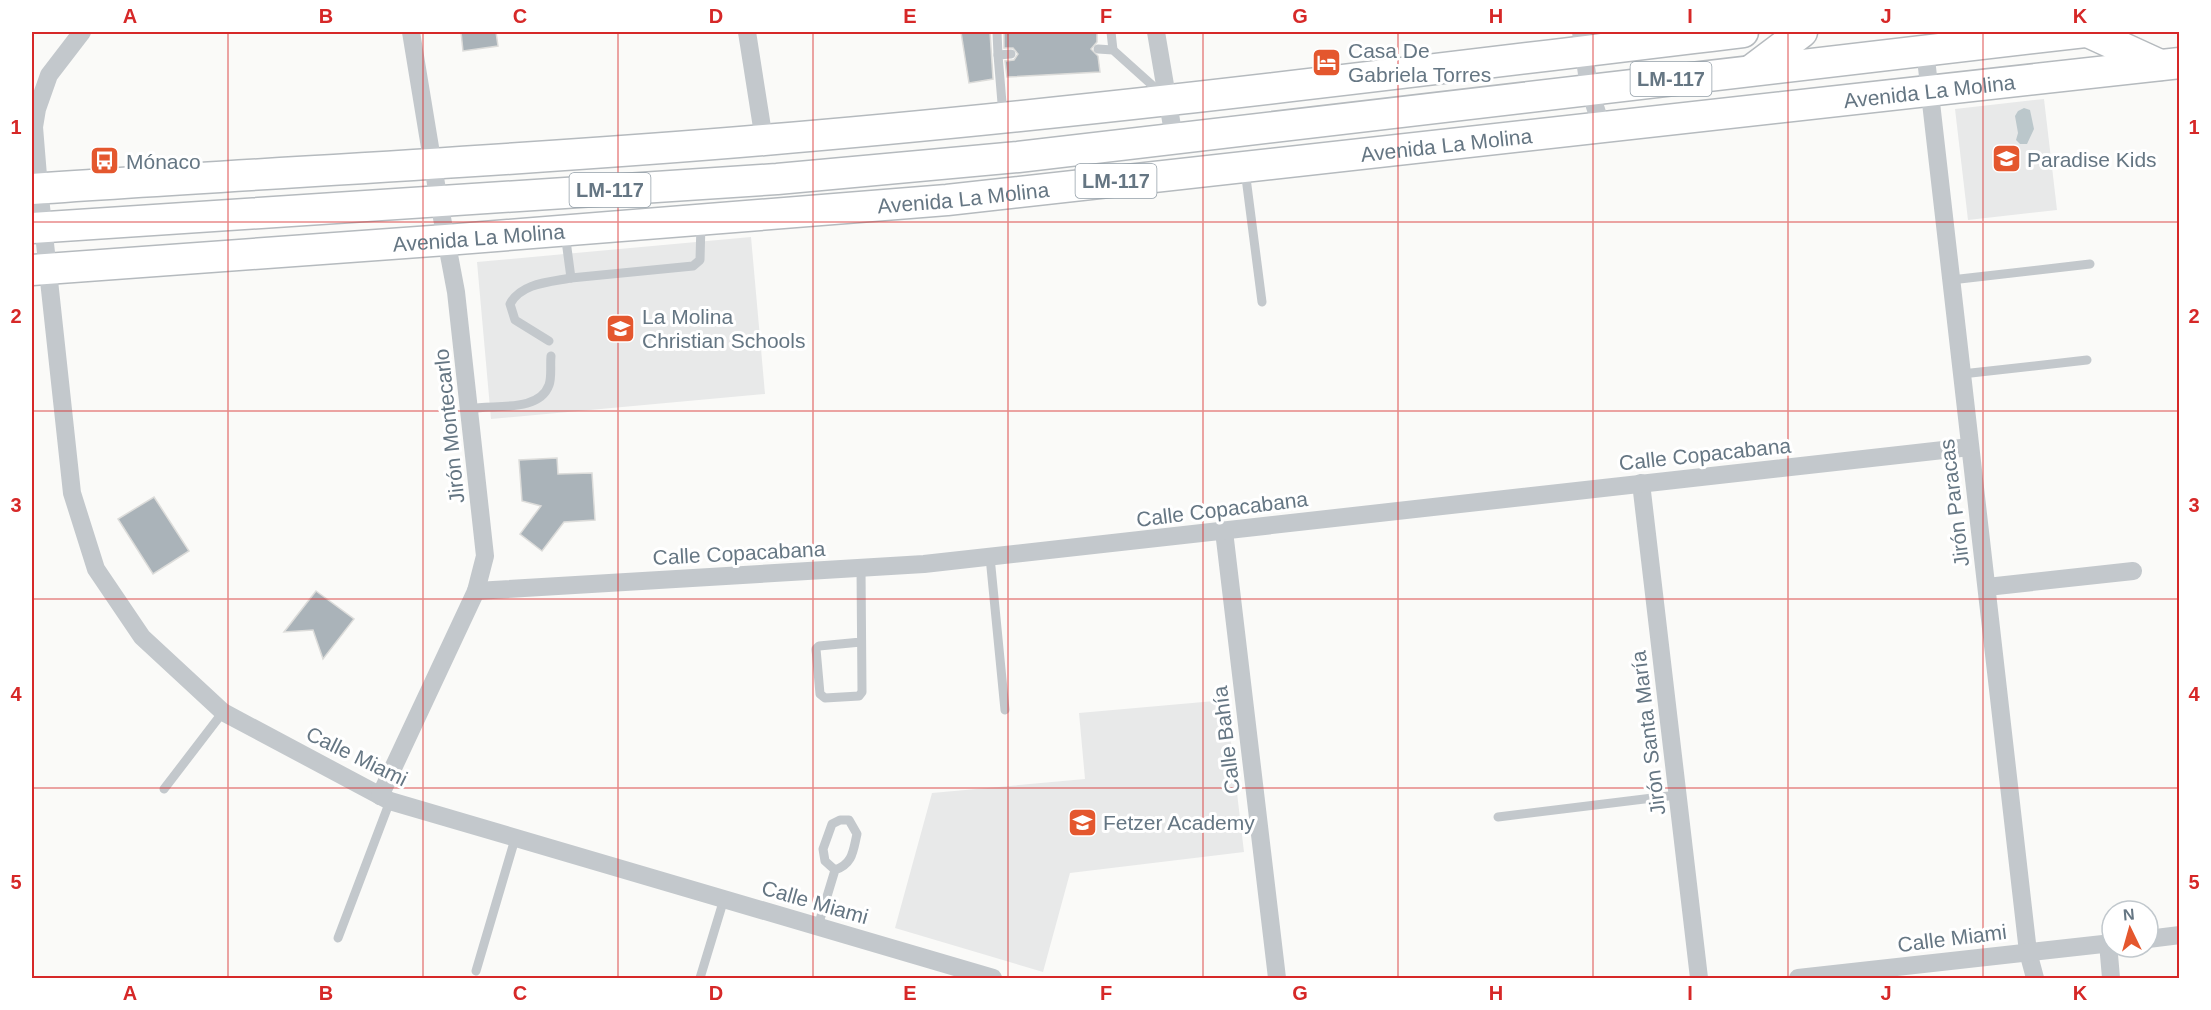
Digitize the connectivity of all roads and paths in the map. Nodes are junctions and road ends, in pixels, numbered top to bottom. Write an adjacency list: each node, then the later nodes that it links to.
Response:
1 (82, 32): 28 (street, Calle Miami)
2 (411, 32): 26 (street, Jirón Montecarlo)
3 (747, 32): 25 (street)
4 (997, 32): 16 (lane)
5 (1112, 32): 13 (lane)
6 (1156, 32): 21 (street)
7 (1743, 32): 11 (main road, LM-117)
8 (1802, 32): 18 (main road)
9 (2087, 32): 10 (main road, Avenida La Molina / LM-117); 17 (main road)
10 (2008, 35): 14 (main road, Avenida La Molina / LM-117)
11 (1583, 41): 19 (street); 21 (main road, LM-117)
12 (1098, 49): 13 (lane)
13 (1113, 50): 21 (lane)
14 (1925, 50): 18 (main road, Avenida La Molina / LM-117); 20 (street, Jirón Paracas)
15 (1011, 54): 16 (lane)
16 (998, 55): 22 (lane)
17 (2170, 64): 20 (main road, Avenida La Molina / LM-117)
18 (1753, 69): 19 (main road, Avenida La Molina / LM-117)
19 (1589, 88): 23 (street); 24 (main road, Avenida La Molina / LM-117)
20 (1929, 92): 23 (main road, Avenida La Molina / LM-117); 37 (street, Jirón Paracas)
21 (1168, 100): 22 (main road, LM-117); 24 (street)
22 (1003, 118): 25 (main road, LM-117)
23 (1602, 128): 27 (main road, Avenida La Molina / LM-117)
24 (1174, 138): 29 (main road, Avenida La Molina / LM-117)
25 (764, 141): 26 (main road, LM-117)
26 (432, 163): 28 (main road, LM-117); 29 (street, Jirón Montecarlo)
27 (1245, 167): 30 (main road, Avenida La Molina / LM-117); 38 (lane)
28 (35, 188): 31 (street, Calle Miami)
29 (439, 202): 31 (main road, Avenida La Molina / LM-117); 33 (street, Jirón Montecarlo)
30 (701, 220): 32 (main road, Avenida La Molina / LM-117); 36 (lane)
31 (38, 228): 35 (street, Calle Miami)
32 (565, 231): 33 (main road, Avenida La Molina / LM-117); 36 (lane)
33 (446, 240): 35 (main road, Avenida La Molina / LM-117); 43 (street, Jirón Montecarlo)
34 (2090, 264): 37 (lane)
35 (40, 269): 54 (street, Calle Miami)
36 (571, 278): 39 (lane)
37 (1951, 280): 42 (street, Jirón Paracas)
38 (1262, 302)
39 (549, 341)
40 (551, 356): 43 (lane)
41 (2087, 360): 42 (lane)
42 (1962, 374): 44 (street, Jirón Paracas)
43 (470, 409): 51 (street, Jirón Montecarlo)
44 (1970, 447): 45 (street, Calle Copacabana); 50 (street, Jirón Paracas)
45 (1641, 483): 46 (street, Calle Copacabana); 56 (street, Jirón Santa María)
46 (1224, 531): 47 (street, Calle Copacabana); 72 (street, Calle Bahía)
47 (990, 557): 48 (street, Calle Copacabana); 53 (lane)
48 (861, 568): 51 (street, Calle Copacabana); 52 (lane)
49 (2133, 571): 50 (street)
50 (1987, 587): 67 (street, Jirón Paracas)
51 (477, 591): 57 (street, Jirón Montecarlo)
52 (861, 642): 52 (lane)
53 (1005, 710)
54 (223, 712): 55 (lane); 57 (street, Calle Miami)
55 (164, 789)
56 (1677, 795): 58 (lane); 73 (street, Jirón Santa María)
57 (385, 799): 59 (street, Calle Miami); 64 (lane)
58 (1498, 817)
59 (515, 839): 61 (street, Calle Miami); 69 (lane)
60 (835, 870): 60 (lane); 62 (lane)
61 (724, 899): 62 (street, Calle Miami); 70 (lane)
62 (818, 926): 71 (street, Calle Miami)
63 (2180, 935): 65 (street)
64 (338, 938)
65 (2160, 938)
66 (2100, 944): 67 (street, Calle Miami)
67 (2028, 952): 74 (street, Calle Miami); 75 (street, Jirón Paracas)
68 (2110, 959): 76 (street)
69 (476, 971)
70 (700, 978)
71 (993, 978)
72 (1277, 978)
73 (1699, 978)
74 (1798, 978)
75 (2035, 978)
76 (2111, 978)

